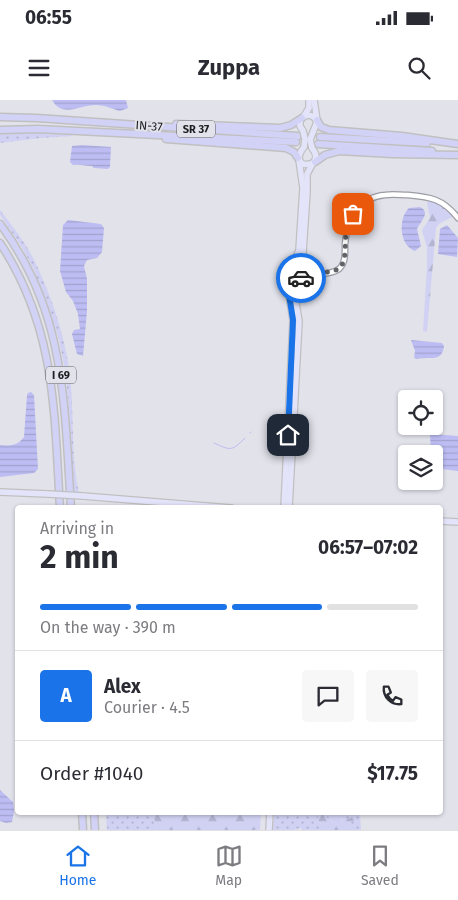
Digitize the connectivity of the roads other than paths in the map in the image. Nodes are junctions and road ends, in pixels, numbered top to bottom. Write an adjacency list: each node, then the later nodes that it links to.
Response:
1 (309, 100): 4 (main road)
2 (314, 100): 5 (main road)
3 (0, 117): 6 (highway, IN-37 / SR 37)
4 (302, 117): 5 (main road); 6 (highway); 9 (main road)
5 (317, 120): 10 (main road, bridge); 11 (highway)
6 (100, 122): 9 (highway, IN-37 / SR 37)
7 (0, 130): 8 (highway, IN-37 / SR 37)
8 (116, 133): 9 (highway, IN-37 / SR 37); 13 (highway)
9 (299, 136): 13 (main road, bridge)
10 (317, 143): 11 (highway); 12 (highway); 14 (main road)
11 (458, 144)
12 (458, 154): 14 (highway)
13 (299, 159): 14 (main road); 18 (main road)
14 (314, 162): 19 (main road)
15 (458, 218): 20 (street)
16 (0, 224): 25 (highway, I 69)
17 (0, 245): 24 (highway, I 69)
18 (290, 263): 19 (main road); 21 (main road)
19 (303, 268): 20 (street); 22 (main road)
20 (327, 273): 22 (street)
21 (286, 276): 22 (main road); 27 (main road)
22 (301, 278): 28 (main road)
23 (0, 492): 26 (main road, bridge)
24 (60, 505)
25 (71, 505)
26 (194, 505)
27 (284, 505)
28 (289, 505)
29 (443, 521): 30 (main road)
30 (458, 522)
31 (82, 815): 34 (highway)
32 (94, 815): 35 (highway)
33 (270, 815): 36 (main road)
34 (83, 830)
35 (95, 830)
36 (269, 830)

